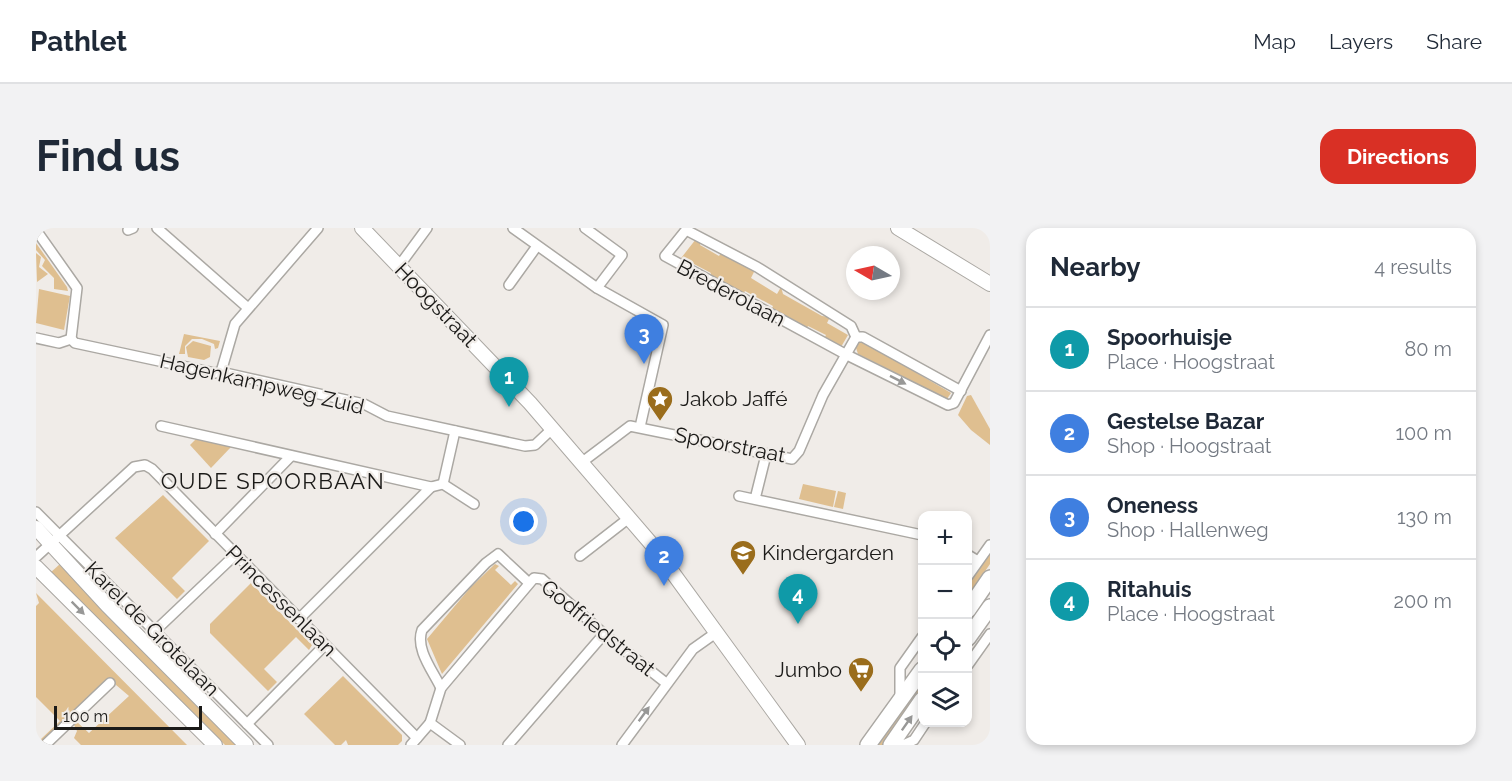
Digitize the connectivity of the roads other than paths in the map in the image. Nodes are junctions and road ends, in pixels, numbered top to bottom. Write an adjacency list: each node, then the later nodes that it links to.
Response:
1 (157, 228): 15 (street)
2 (318, 228): 15 (street)
3 (362, 228): 11 (street, Hoogstraat)
4 (427, 228): 11 (street)
5 (513, 228): 10 (street)
6 (585, 228): 14 (street)
7 (898, 228): 12 (street)
8 (686, 229): 17 (street, Brederolaan); 20 (street, Brederolaan)
9 (36, 230): 19 (street)
10 (537, 246): 13 (street); 14 (street)
11 (399, 266): 25 (street, Hoogstraat)
12 (990, 284)
13 (509, 285)
14 (597, 288): 24 (street)
15 (248, 308): 21 (street)
16 (990, 335): 22 (street)
17 (856, 337): 20 (street); 22 (street, Brederolaan)
18 (36, 338): 19 (street, Hagenkampweg Zuid)
19 (71, 339): 21 (street, Hagenkampweg Zuid)
20 (846, 354): 22 (street, Brederolaan, one-way to 22); 27 (street, Spoorstraat)
21 (221, 372): 26 (street, Hagenkampweg Zuid)
22 (961, 391)
23 (161, 426): 28 (street)
24 (640, 427): 27 (street, Spoorstraat); 29 (street)
25 (552, 429): 26 (street, Hagenkampweg Zuid); 29 (street, Hoogstraat)
26 (455, 431): 30 (street)
27 (766, 455): 33 (street)
28 (291, 456): 31 (street); 38 (street)
29 (581, 463): 36 (street, Hoogstraat)
30 (443, 484): 31 (street); 34 (street)
31 (432, 487): 53 (street)
32 (739, 496): 33 (street)
33 (755, 499): 39 (street)
34 (474, 504)
35 (36, 512): 40 (street, Karel de Grotelaan)
36 (629, 518): 43 (street); 55 (street, Hoogstraat)
37 (36, 528): 40 (street, Karel de Grotelaan)
38 (215, 534): 40 (street, Princessenlaan); 42 (street, Princessenlaan)
39 (918, 534)
40 (54, 540): 44 (street); 54 (street, Karel de Grotelaan); 75 (street, Karel de Grotelaan)
41 (990, 545): 46 (street)
42 (235, 555): 53 (street, Princessenlaan); 54 (street)
43 (580, 556)
44 (36, 557)
45 (972, 557): 46 (street)
46 (978, 561): 48 (street)
47 (36, 567): 74 (street, Karel de Grotelaan, one-way to 74)
48 (972, 570)
49 (990, 578): 51 (main road)
50 (529, 583): 57 (street, Godfriedstraat); 65 (street); 65 (street)
51 (972, 604)
52 (990, 607): 56 (main road)
53 (299, 619): 60 (street, Princessenlaan)
54 (155, 631): 69 (street, Karel de Grotelaan)
55 (717, 632): 64 (street); 71 (street, Hoogstraat)
56 (972, 632)
57 (604, 634): 64 (street, Godfriedstraat); 78 (street)
58 (990, 634): 61 (street)
59 (918, 643): 66 (street)
60 (325, 645): 69 (street); 72 (street, Princessenlaan)
61 (972, 659)
62 (920, 673): 66 (main road)
63 (110, 683): 73 (street)
64 (666, 683): 79 (street, one-way to 64)
65 (441, 688): 68 (street)
66 (900, 701): 82 (main road)
67 (918, 706): 83 (main road, one-way to 67)
68 (430, 723): 72 (street); 77 (street)
69 (247, 724): 76 (street, Karel de Grotelaan)
70 (923, 727): 84 (street)
71 (788, 730): 80 (street, Hoogstraat); 81 (street, Hoogstraat)
72 (414, 742)
73 (45, 745)
74 (215, 745)
75 (246, 745)
76 (268, 745)
77 (460, 745)
78 (508, 745)
79 (622, 745)
80 (798, 745)
81 (806, 745)
82 (868, 745)
83 (891, 745)
84 (903, 745)

